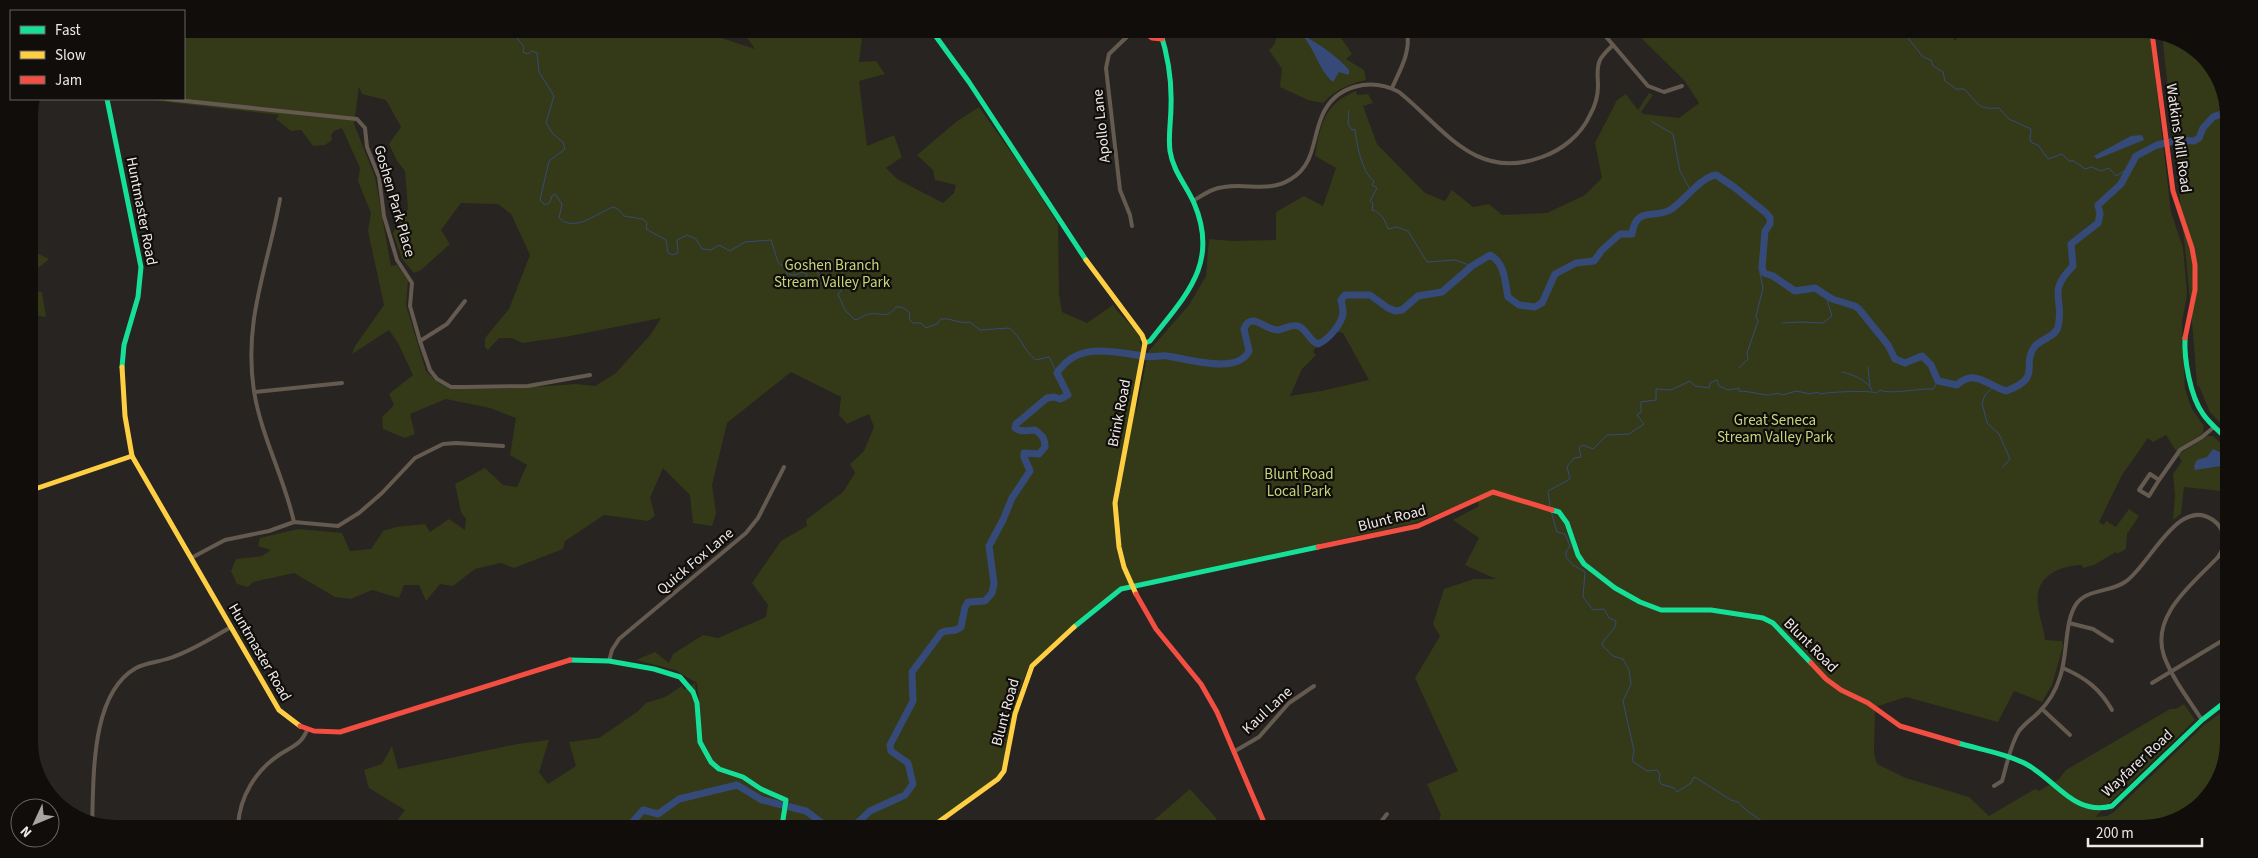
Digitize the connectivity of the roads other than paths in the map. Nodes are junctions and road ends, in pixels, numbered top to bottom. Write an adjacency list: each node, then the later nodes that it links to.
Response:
1 (936, 37): 18 (street)
2 (1127, 37): 15 (street, Apollo Lane)
3 (1151, 37): 7 (street)
4 (1407, 37): 10 (street)
5 (1606, 37): 8 (street)
6 (2153, 38): 22 (street, Watkins Mill Road)
7 (1162, 39): 14 (street)
8 (1613, 46): 9 (street); 10 (street)
9 (1682, 86)
10 (1392, 88): 14 (street)
11 (107, 100): 25 (street, Huntmaster Road)
12 (177, 100): 17 (street, Goshen Park Place)
13 (280, 199): 21 (street)
14 (1193, 201): 18 (street)
15 (1132, 226)
16 (465, 301): 17 (street)
17 (420, 341): 19 (street, Goshen Park Place)
18 (1145, 343): 33 (street, Brink Road)
19 (590, 375)
20 (342, 383): 21 (street)
21 (254, 392): 29 (street)
22 (2214, 427): 23 (street, Watkins Mill Road); 27 (street)
23 (2220, 433)
24 (503, 446): 29 (street)
25 (132, 456): 28 (street); 32 (street, Huntmaster Road)
26 (784, 467): 38 (street, Quick Fox Lane)
27 (2160, 480): 27 (street)
28 (38, 488)
29 (294, 522): 32 (street)
30 (2220, 527): 34 (street)
31 (2220, 554): 40 (street)
32 (191, 558): 35 (street, Huntmaster Road)
33 (1131, 586): 48 (street, Blunt Road); 50 (street, Brink Road); 57 (street, Blunt Road)
34 (2069, 624): 36 (street); 39 (street)
35 (231, 627): 47 (street, Huntmaster Road); 54 (street)
36 (2112, 641)
37 (2220, 642): 40 (street)
38 (610, 661): 47 (street, Huntmaster Road); 56 (street, Huntmaster Road)
39 (2063, 668): 44 (street); 45 (street)
40 (2172, 671): 41 (street); 46 (street)
41 (2152, 683)
42 (1314, 686): 50 (street, Kaul Lane)
43 (2220, 706): 46 (street, Wayfarer Road)
44 (2042, 709): 49 (street); 51 (street)
45 (2112, 710)
46 (2202, 720): 51 (street, Wayfarer Road)
47 (307, 730): 55 (street)
48 (1924, 734): 51 (street, Wayfarer Road)
49 (2070, 735)
50 (1235, 751): 58 (street, Brink Road)
51 (2009, 758): 52 (street)
52 (1994, 786)
53 (1388, 814): 59 (street)
54 (92, 816)
55 (239, 820)
56 (783, 820)
57 (942, 820)
58 (1263, 820)
59 (1383, 820)

